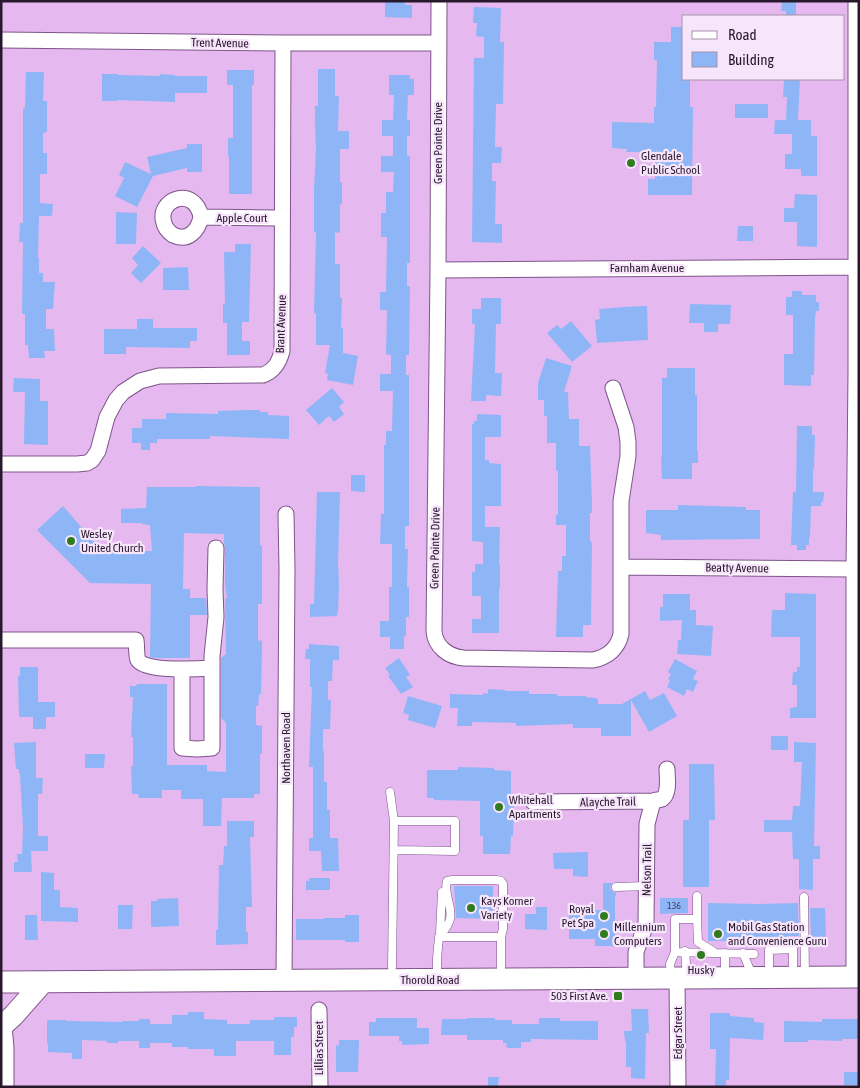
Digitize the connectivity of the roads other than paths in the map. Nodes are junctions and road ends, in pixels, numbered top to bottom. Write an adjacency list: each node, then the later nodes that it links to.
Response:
1 (438, 1): 4 (street, Green Pointe Drive)
2 (856, 1): 8 (street)
3 (1, 40): 5 (street, Trent Avenue)
4 (438, 43): 5 (street, Trent Avenue); 9 (street, Green Pointe Drive)
5 (283, 44): 7 (street, Brant Avenue)
6 (202, 217): 7 (street, Apple Court)
7 (282, 218): 12 (street, Brant Avenue)
8 (856, 267): 9 (street, Farnham Avenue); 10 (street)
9 (438, 270): 15 (street, Green Pointe Drive)
10 (857, 372): 16 (street)
11 (613, 388): 15 (street, Green Pointe Drive)
12 (1, 464)
13 (286, 514): 48 (street, Northaven Road)
14 (216, 548): 18 (street)
15 (621, 567): 16 (street, Beatty Avenue)
16 (854, 569): 40 (street)
17 (1, 640): 19 (street)
18 (212, 668): 19 (street); 19 (street)
19 (182, 669)
20 (667, 769): 22 (street, Nelson Trail)
21 (390, 792): 24 (lane)
22 (653, 801): 23 (street, Alayche Trail); 26 (street, Nelson Trail)
23 (533, 802)
24 (394, 821): 25 (lane); 25 (lane)
25 (394, 850): 39 (lane)
26 (646, 886): 27 (lane); 45 (street, Nelson Trail)
27 (616, 887)
28 (697, 896): 30 (lane)
29 (804, 897): 44 (lane)
30 (698, 919): 34 (lane); 35 (lane)
31 (501, 937): 32 (lane); 32 (lane); 47 (lane)
32 (439, 940): 46 (lane)
33 (685, 951): 34 (lane); 35 (lane); 41 (lane)
34 (675, 952): 41 (lane)
35 (715, 952): 36 (lane)
36 (725, 953): 37 (lane); 42 (lane)
37 (743, 953): 38 (lane); 43 (lane)
38 (754, 954)
39 (392, 966)
40 (856, 977): 44 (street, Thorold Road)
41 (678, 978): 42 (street, Thorold Road); 45 (street, Thorold Road); 55 (street, Edgar Street)
42 (725, 978): 43 (street, Thorold Road)
43 (761, 978): 44 (street, Thorold Road); 44 (lane)
44 (799, 978)
45 (636, 979): 47 (street, Thorold Road)
46 (437, 980): 47 (street, Thorold Road); 48 (street, Thorold Road)
47 (501, 980)
48 (284, 981): 50 (street, Thorold Road)
49 (1, 982): 50 (street, Thorold Road)
50 (43, 982): 52 (street)
51 (319, 1010): 54 (street, Lillias Street)
52 (1, 1026): 53 (street)
53 (3, 1087)
54 (320, 1087)
55 (678, 1087)

